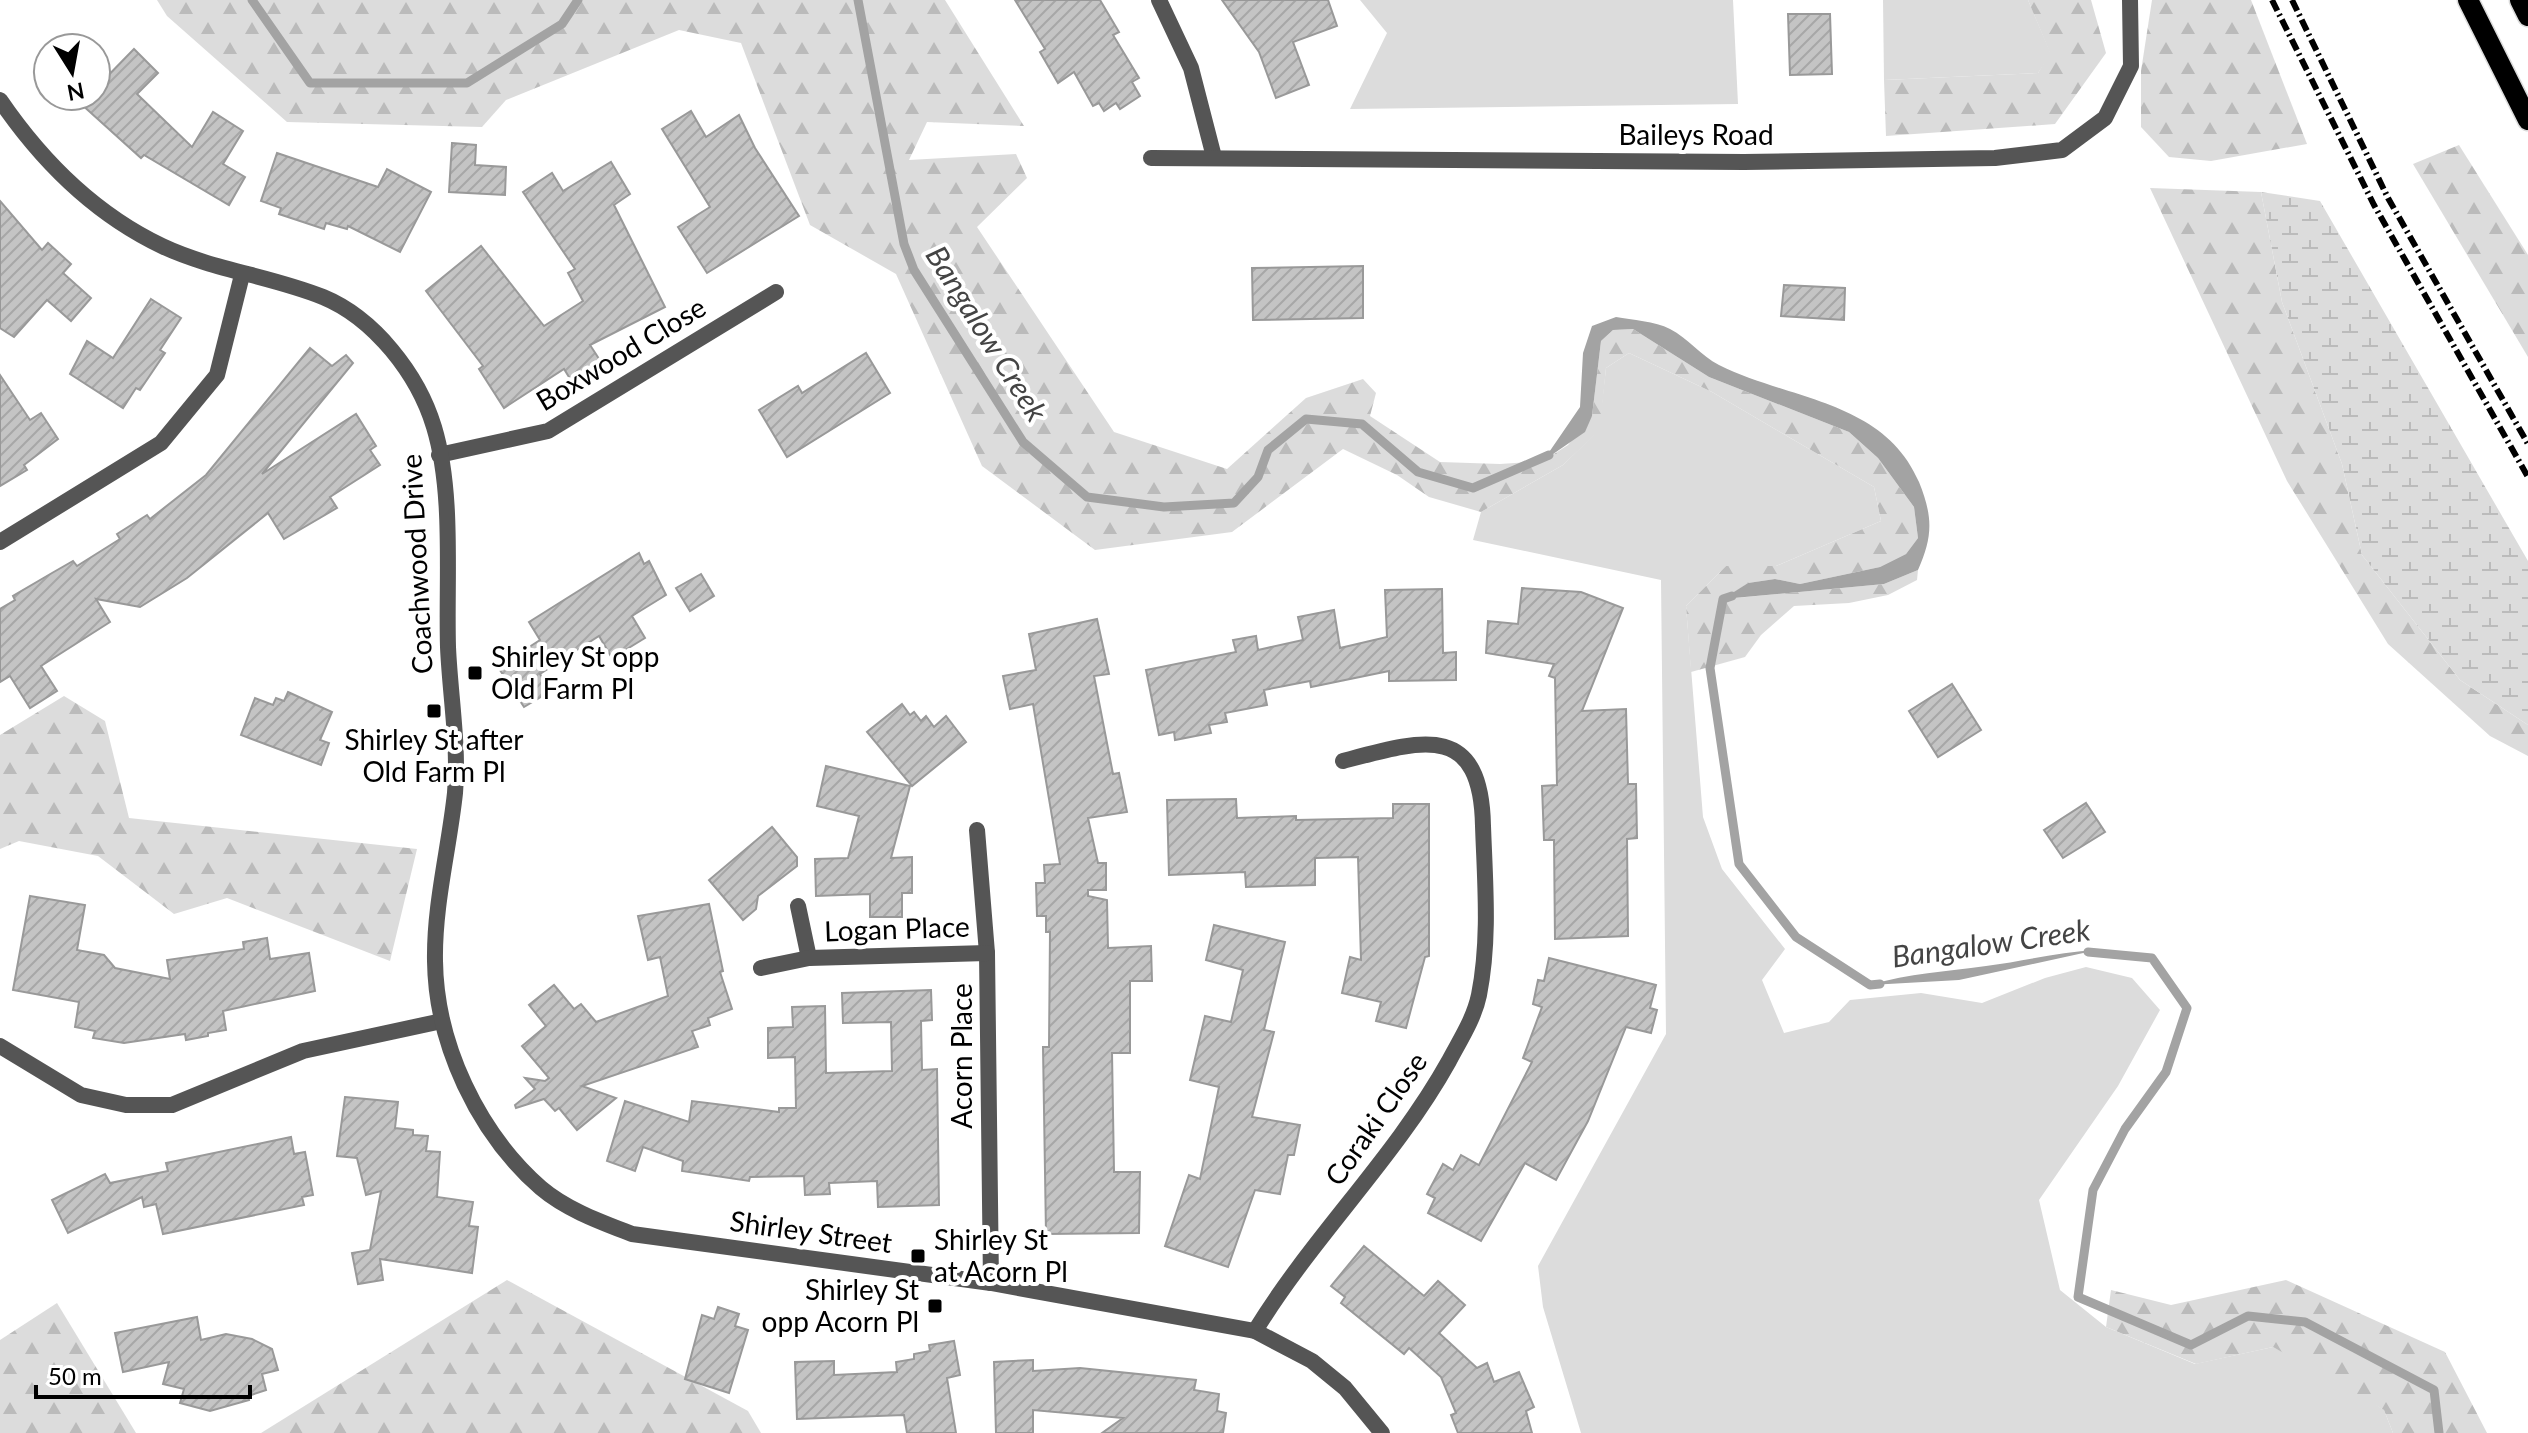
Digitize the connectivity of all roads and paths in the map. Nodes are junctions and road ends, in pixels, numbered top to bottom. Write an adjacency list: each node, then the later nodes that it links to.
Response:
1 (1159, 0): 8 (street)
2 (2130, 0): 8 (street, Baileys Road)
3 (2468, 0): 7 (main road)
4 (2520, 0): 5 (main road)
5 (2528, 16)
6 (0, 100): 10 (street, Coachwood Drive)
7 (2528, 120)
8 (1214, 157): 9 (street, Baileys Road)
9 (1151, 158)
10 (242, 275): 12 (street, Coachwood Drive); 13 (street)
11 (776, 292): 12 (street, Boxwood Close)
12 (439, 455): 20 (street, Coachwood Drive)
13 (0, 542)
14 (1343, 761): 23 (street, Coraki Close)
15 (977, 830): 17 (street, Acorn Place)
16 (798, 906): 18 (street, Logan Place)
17 (987, 953): 18 (street, Logan Place); 22 (street, Acorn Place)
18 (809, 958): 19 (street, Logan Place)
19 (761, 968)
20 (442, 1021): 21 (street); 22 (street, Shirley Street)
21 (0, 1046)
22 (991, 1283): 23 (street, Shirley Street)
23 (1255, 1331): 24 (street, Shirley Street)
24 (1382, 1433)

